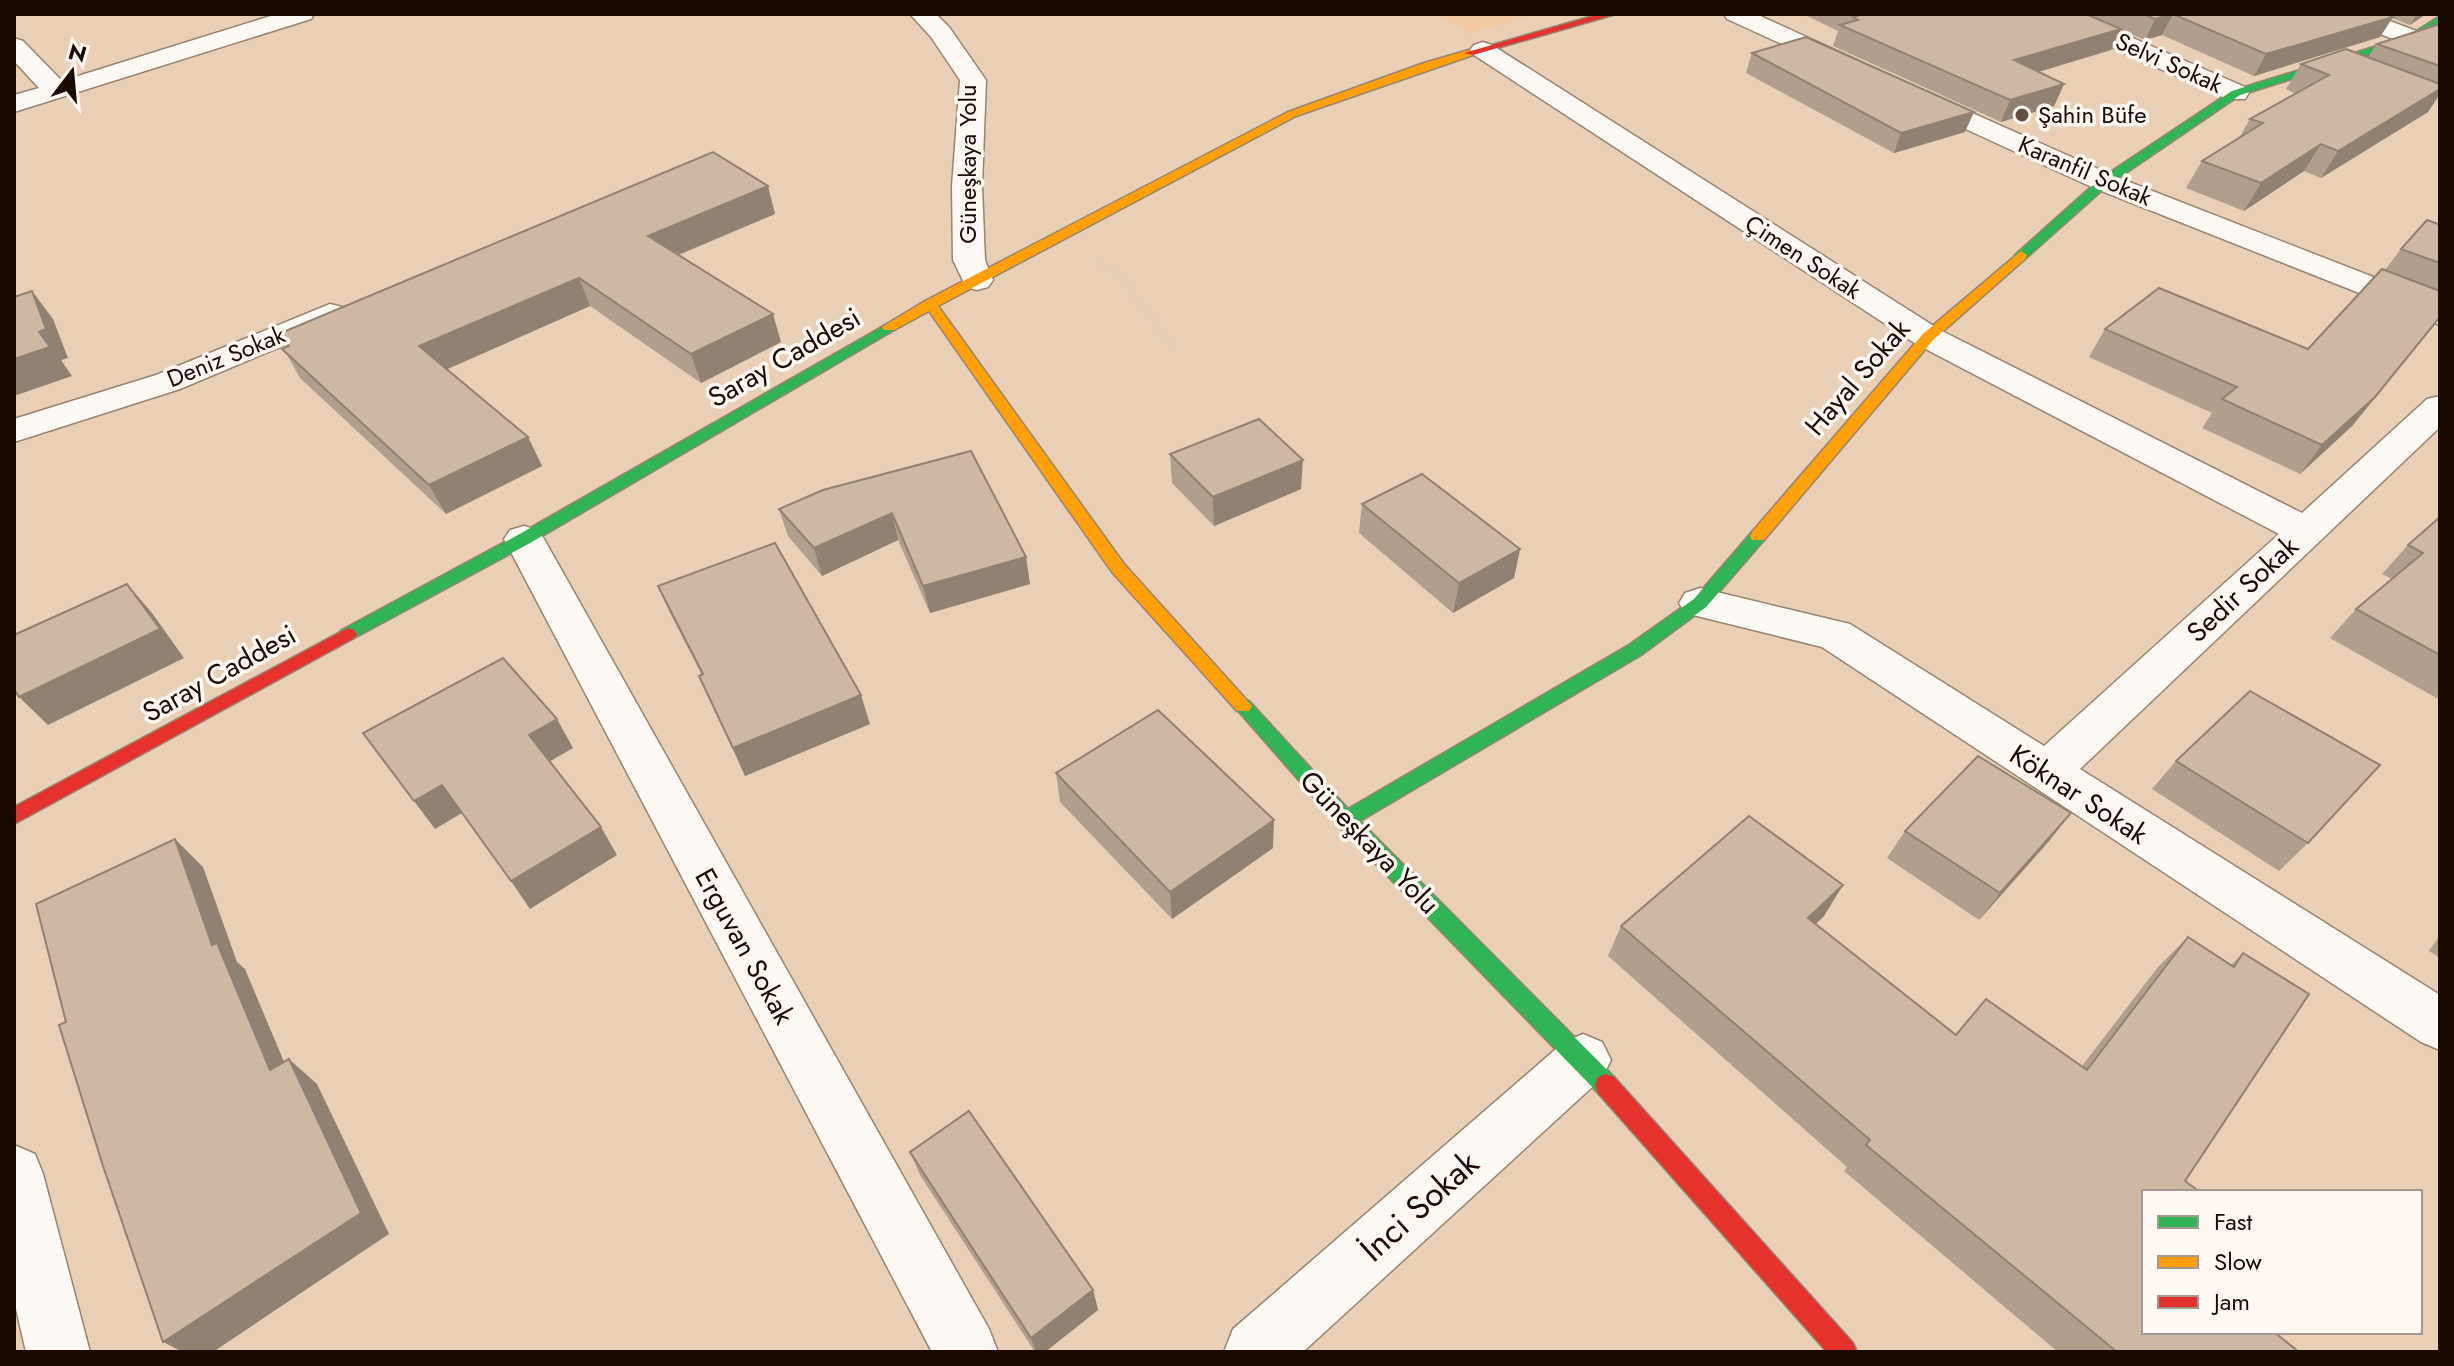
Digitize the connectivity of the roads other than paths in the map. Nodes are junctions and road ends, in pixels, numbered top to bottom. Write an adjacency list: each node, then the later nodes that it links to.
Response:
1 (302, 14): 13 (street)
2 (922, 14): 17 (street, Güneşkaya Yolu)
3 (1611, 14): 10 (street, Saray Caddesi)
4 (1736, 14): 16 (street, Karanfil Sokak)
5 (2058, 14): 14 (street, Selvi Sokak)
6 (2349, 14): 8 (street)
7 (2440, 19): 8 (street, Hayal Sokak)
8 (2413, 38): 11 (street, Hayal Sokak)
9 (14, 46): 13 (street)
10 (1483, 50): 17 (street, Saray Caddesi); 21 (street, Çimen Sokak)
11 (2327, 62): 12 (street); 14 (street, Hayal Sokak)
12 (2369, 78)
13 (56, 90): 15 (street)
14 (2236, 93): 16 (street, Hayal Sokak)
15 (14, 104)
16 (2104, 182): 20 (street, Karanfil Sokak); 21 (street, Hayal Sokak)
17 (977, 280): 19 (street, Saray Caddesi)
18 (360, 302): 23 (street, Deniz Sokak)
19 (930, 304): 25 (street, Saray Caddesi); 29 (street, Güneşkaya Yolu)
20 (2440, 315)
21 (1928, 337): 24 (street, Çimen Sokak); 26 (street, Hayal Sokak)
22 (2440, 407): 24 (street, Sedir Sokak)
23 (14, 431)
24 (2305, 531): 27 (street, Sedir Sokak)
25 (524, 539): 28 (street, Saray Caddesi); 34 (street, Erguvan Sokak)
26 (1700, 603): 27 (street, Köknar Sokak); 29 (street, Hayal Sokak)
27 (2046, 773): 30 (street, Köknar Sokak)
28 (14, 816)
29 (1346, 820): 31 (street, Güneşkaya Yolu)
30 (2440, 1025)
31 (1583, 1060): 35 (street, İnci Sokak); 36 (street, Güneşkaya Yolu)
32 (14, 1174): 33 (street)
33 (58, 1352)
34 (966, 1352)
35 (1256, 1352)
36 (1844, 1352)

